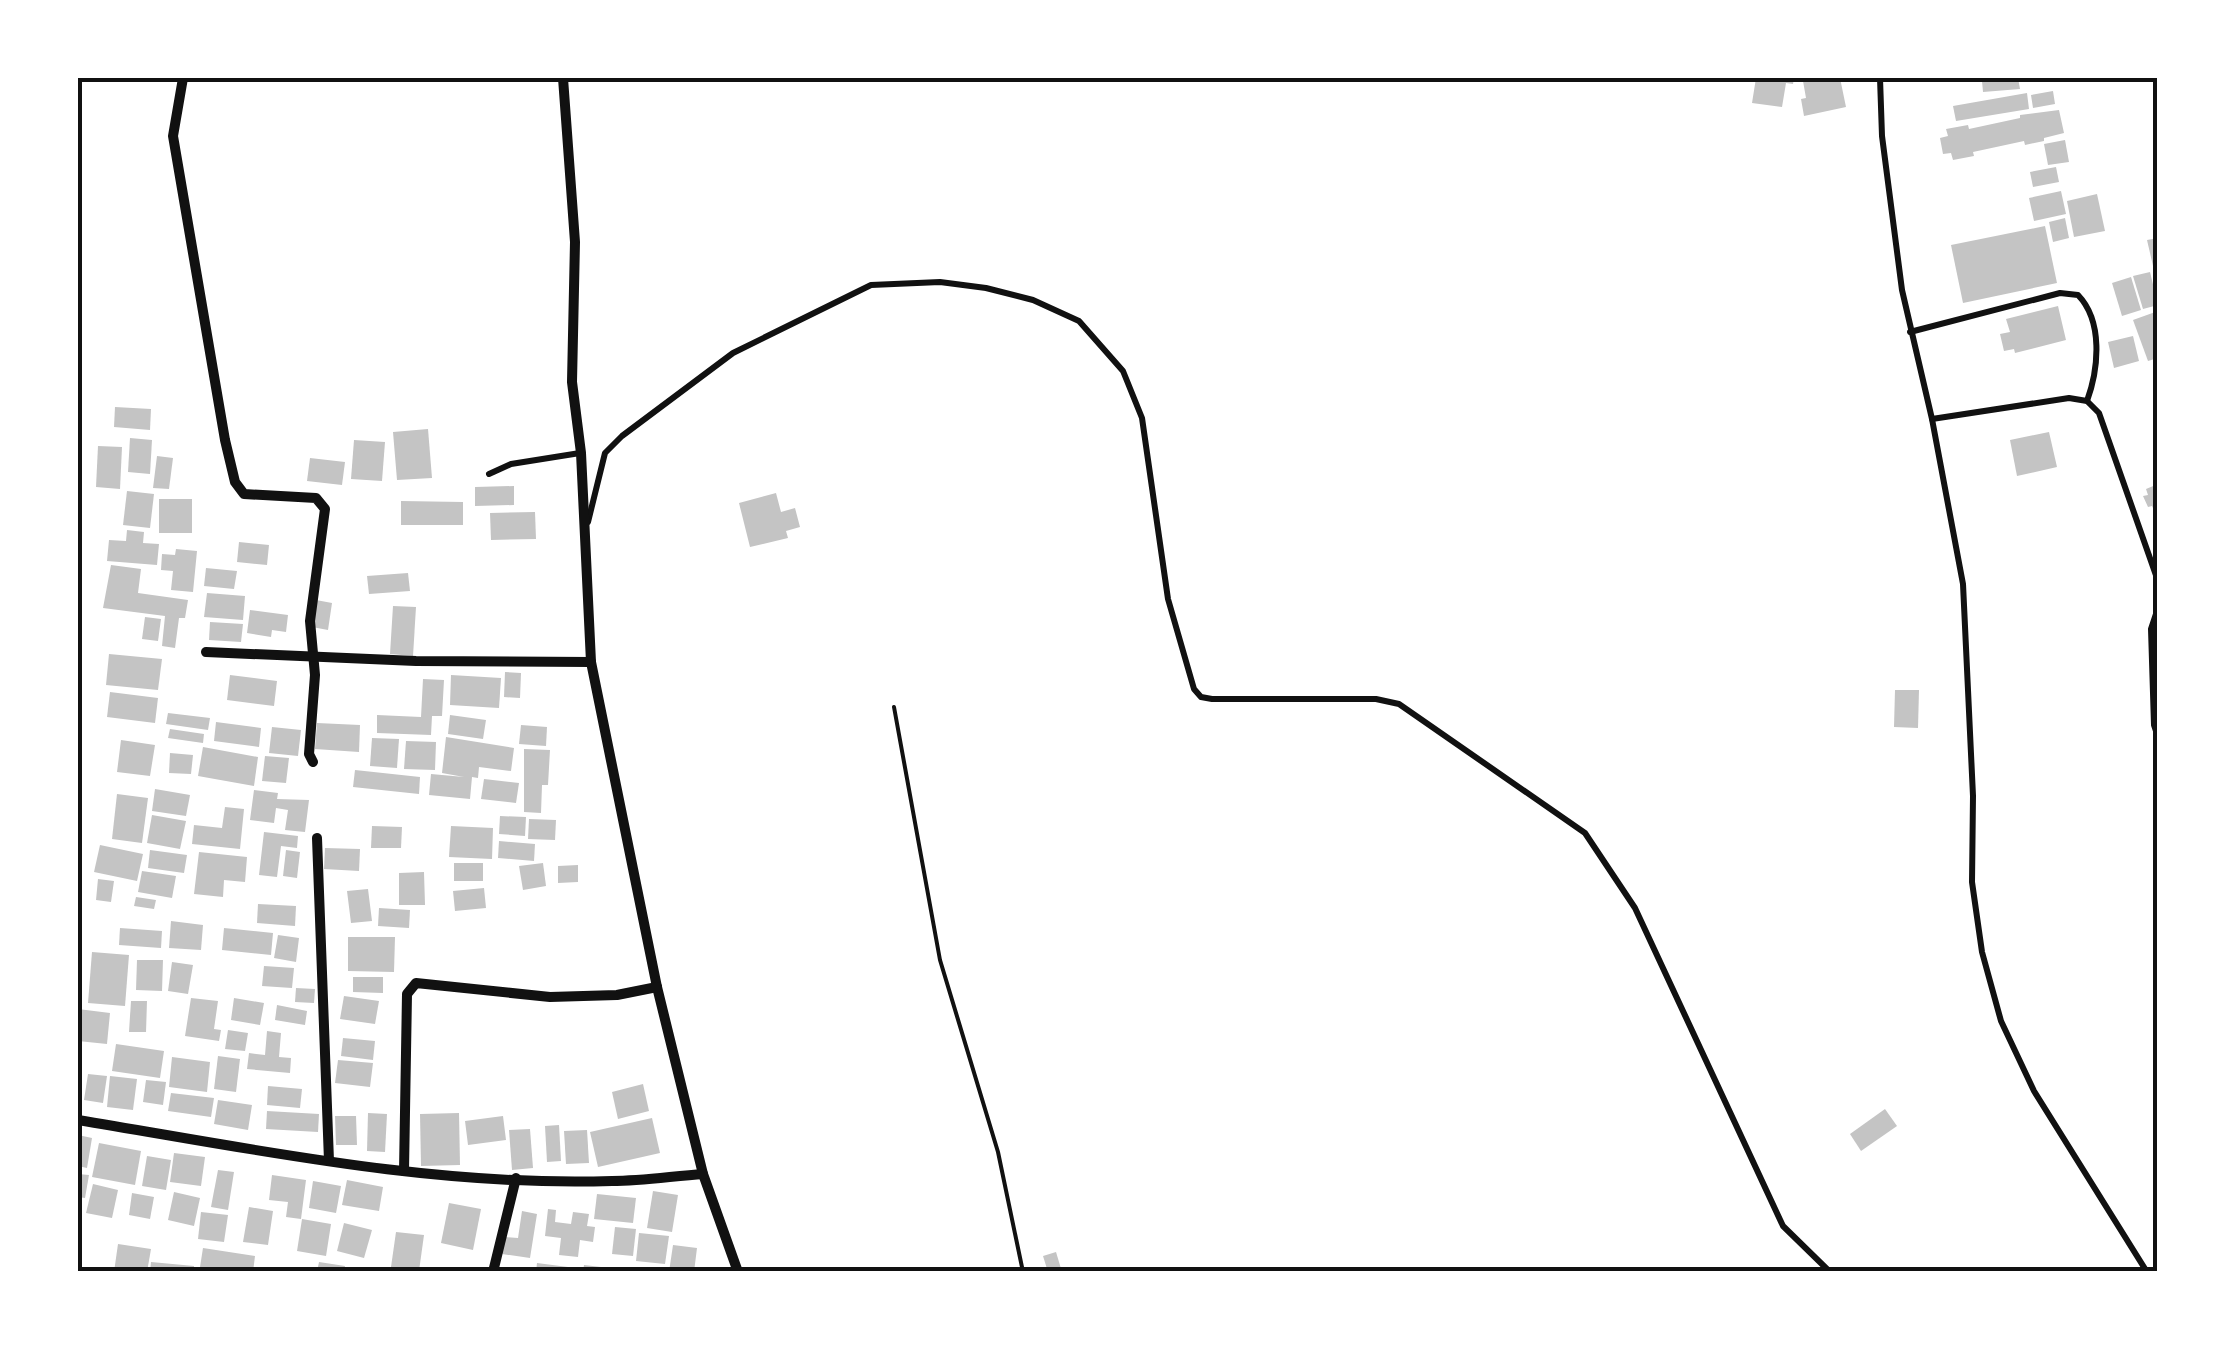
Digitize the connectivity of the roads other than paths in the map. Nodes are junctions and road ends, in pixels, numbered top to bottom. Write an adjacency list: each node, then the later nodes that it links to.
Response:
1 (183, 78): 13 (street)
2 (563, 78): 7 (street)
3 (1880, 78): 4 (lane)
4 (1910, 332): 5 (lane); 6 (lane)
5 (2087, 401): 6 (lane); 10 (lane)
6 (1932, 419): 27 (lane)
7 (581, 453): 8 (lane); 9 (street)
8 (490, 474)
9 (585, 566): 14 (street); 26 (lane)
10 (2158, 581)
11 (2158, 608): 15 (lane)
12 (206, 652): 13 (street)
13 (312, 655): 14 (street); 16 (street)
14 (592, 662): 18 (street)
15 (2158, 738)
16 (313, 762)
17 (316, 838): 20 (street)
18 (657, 986): 21 (street); 22 (street)
19 (78, 1120): 20 (street)
20 (329, 1161): 21 (street)
21 (404, 1171): 23 (street)
22 (703, 1174): 23 (street); 25 (street)
23 (516, 1178): 24 (street)
24 (493, 1272)
25 (738, 1272)
26 (1830, 1272)
27 (2148, 1272)

